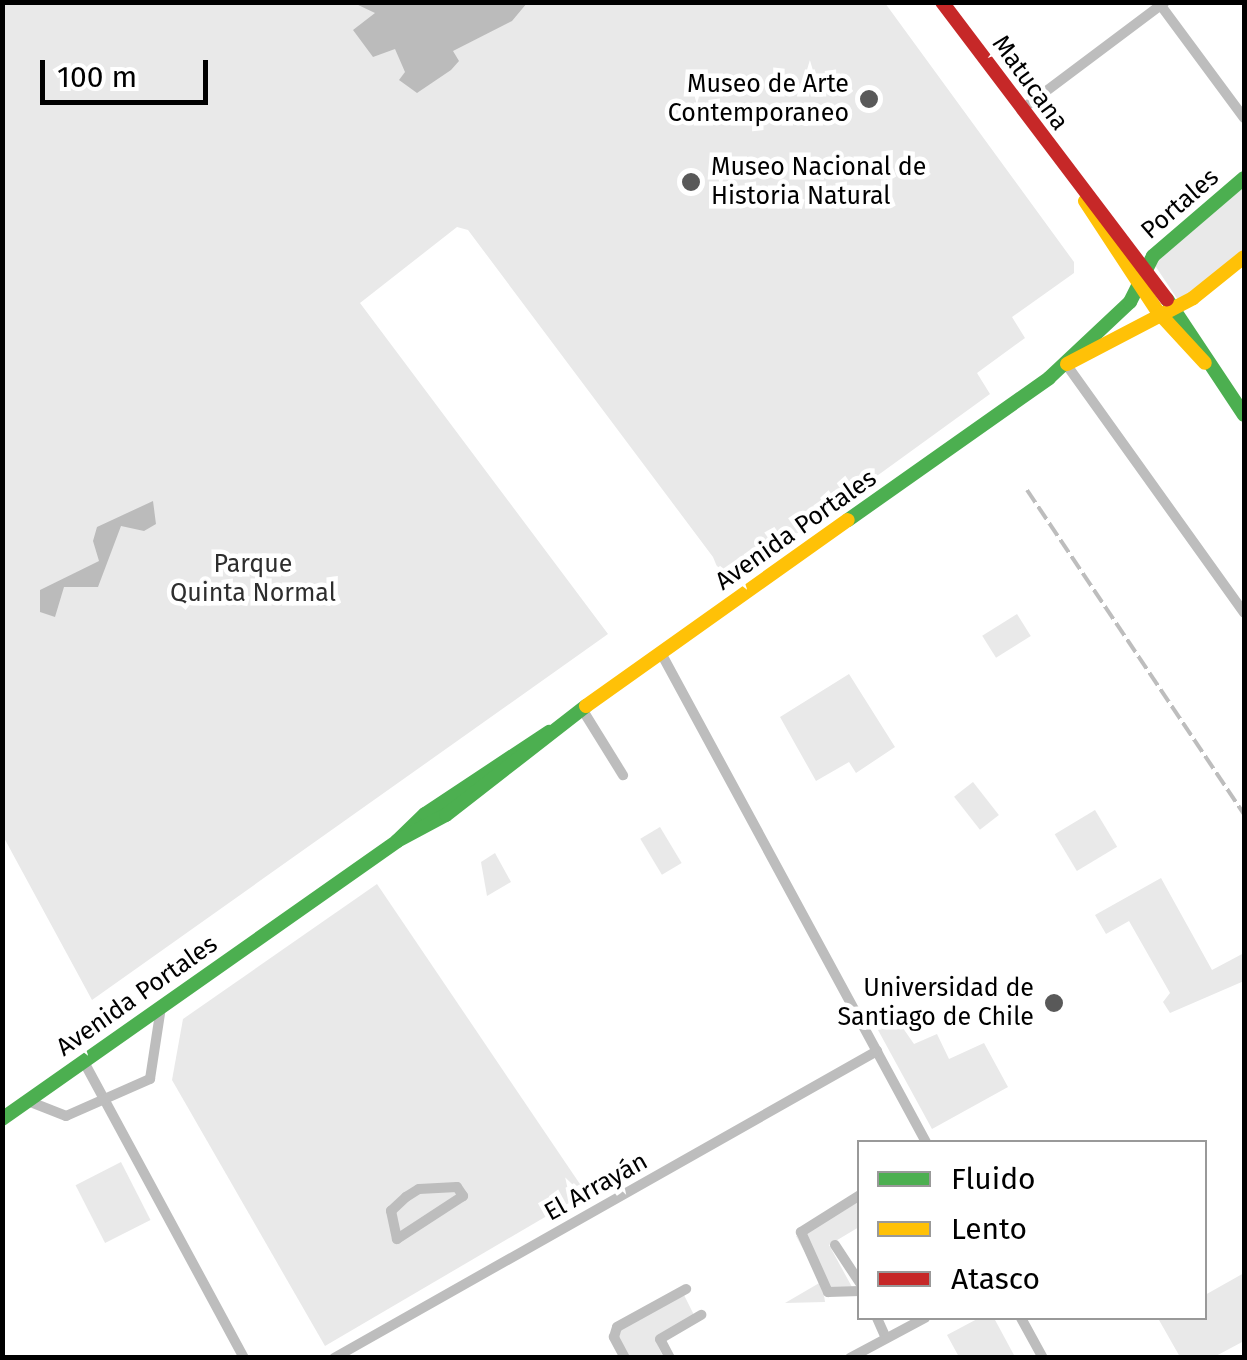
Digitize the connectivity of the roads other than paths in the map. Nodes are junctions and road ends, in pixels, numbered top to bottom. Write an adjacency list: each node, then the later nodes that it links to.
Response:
1 (942, 2): 3 (main road, Matucana)
2 (1161, 4): 3 (street); 4 (street)
3 (1021, 110): 6 (main road, Matucana)
4 (1244, 118)
5 (1244, 178): 8 (main road, Portales)
6 (1081, 191): 8 (main road, Matucana); 9 (main road, Matucana)
7 (1244, 257): 10 (main road, Avenida Portales)
8 (1145, 264): 9 (main road, Avenida Portales); 10 (main road, Matucana)
9 (1139, 286): 11 (main road, Matucana); 12 (main road, Avenida Portales)
10 (1175, 307): 11 (main road, Avenida Portales); 13 (main road, Matucana)
11 (1158, 312): 12 (main road, Avenida Portales); 13 (main road, Matucana)
12 (1066, 364): 15 (street); 16 (main road, Avenida Portales)
13 (1208, 366): 14 (main road, Matucana)
14 (1244, 416)
15 (1244, 613)
16 (662, 653): 17 (main road, Avenida Portales); 20 (street)
17 (582, 709): 18 (street); 19 (main road, Avenida Portales)
18 (623, 775)
19 (161, 1007): 21 (main road, Avenida Portales); 23 (street)
20 (877, 1051): 25 (street); 39 (street, El Arrayán)
21 (84, 1062): 22 (main road, Avenida Portales); 23 (street)
22 (28, 1101): 23 (street); 24 (main road, Avenida Portales)
23 (107, 1104): 38 (street)
24 (2, 1119)
25 (925, 1140)
26 (857, 1197): 30 (street)
27 (397, 1239): 27 (street)
28 (835, 1245): 29 (street)
29 (857, 1282)
30 (857, 1287)
31 (686, 1289): 40 (street)
32 (701, 1315): 41 (street)
33 (877, 1320): 36 (street)
34 (921, 1320): 36 (street)
35 (1022, 1320): 44 (street)
36 (886, 1338): 37 (street)
37 (871, 1346): 42 (street); 43 (street)
38 (244, 1358)
39 (334, 1358)
40 (625, 1358)
41 (670, 1358)
42 (850, 1358)
43 (878, 1358)
44 (1043, 1358)

